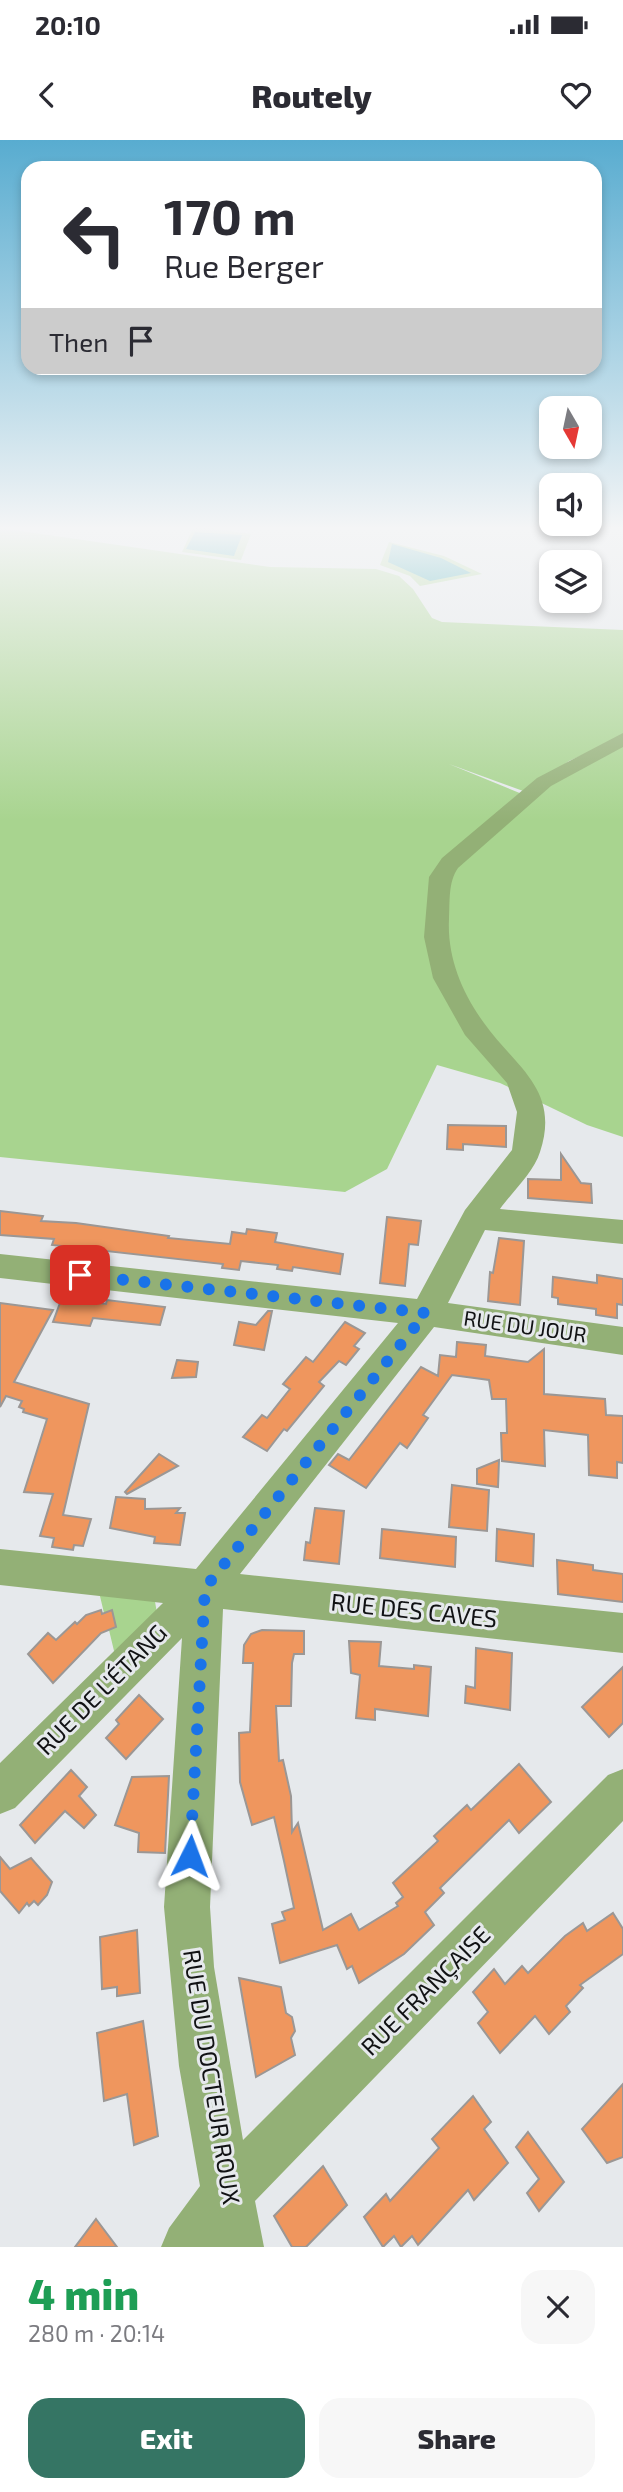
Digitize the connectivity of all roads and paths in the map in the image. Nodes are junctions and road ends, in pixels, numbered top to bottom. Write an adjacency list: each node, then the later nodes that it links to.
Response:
1 (623, 739): 2 (street)
2 (482, 1211): 3 (street); 5 (street)
3 (623, 1232)
4 (0, 1266): 5 (street, RUE DU JOUR)
5 (426, 1313): 6 (street, RUE DU JOUR); 8 (street)
6 (623, 1341)
7 (0, 1567): 8 (street, RUE DES CAVES)
8 (205, 1588): 9 (street, RUE DES CAVES); 11 (street, RUE DE L'ÉTANG); 12 (street, RUE DU DOCTEUR ROUX)
9 (623, 1633)
10 (623, 1790): 12 (street, RUE FRANÇAISE)
11 (0, 1793)
12 (228, 2191): 13 (street, RUE FRANÇAISE); 14 (street, RUE DU DOCTEUR ROUX)
13 (188, 2247)
14 (237, 2247)

